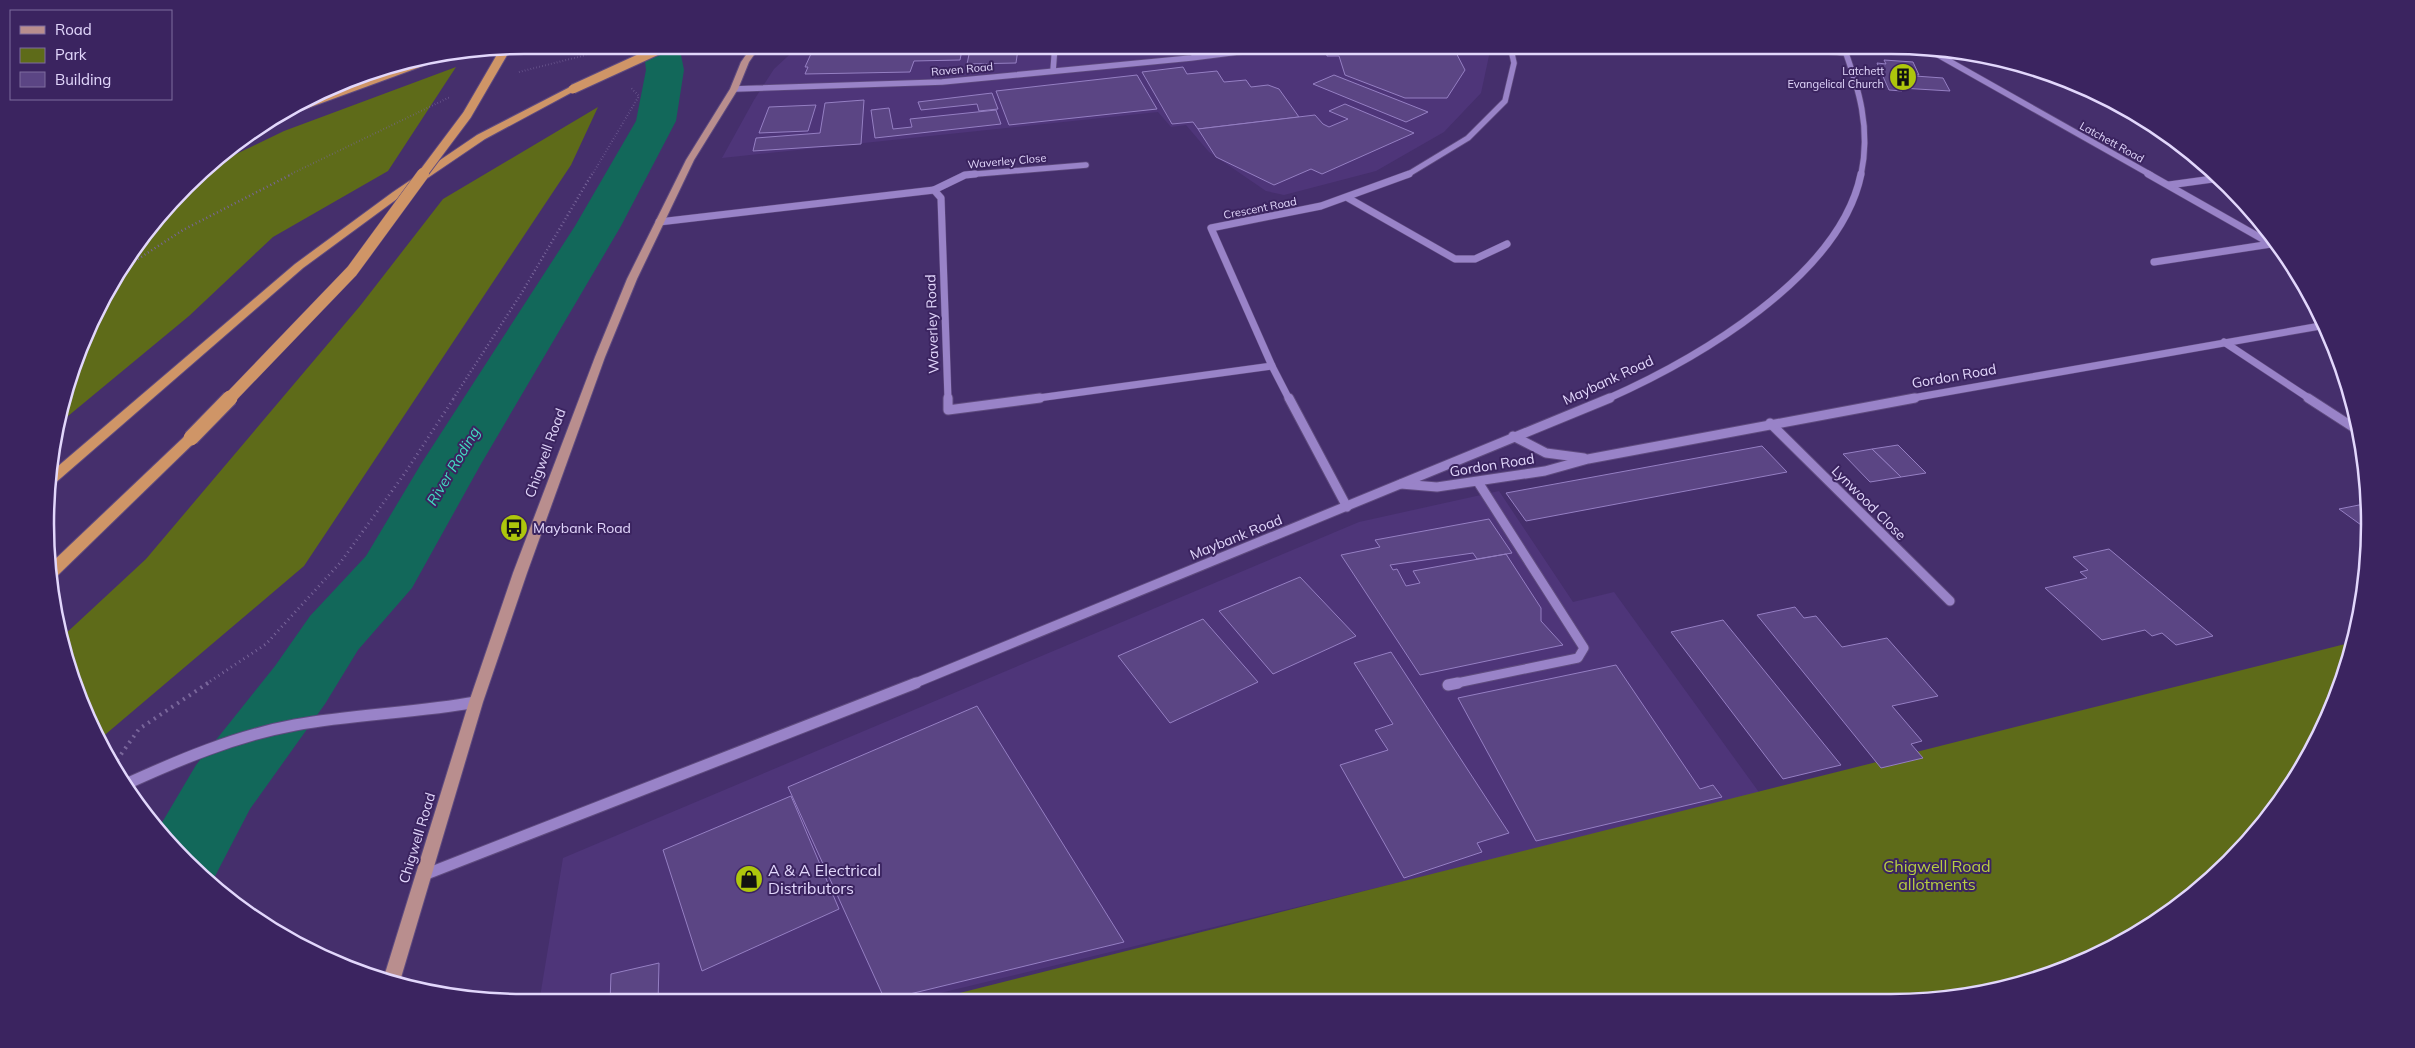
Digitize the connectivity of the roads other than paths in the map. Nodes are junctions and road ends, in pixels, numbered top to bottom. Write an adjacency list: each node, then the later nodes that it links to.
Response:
1 (649, 54): 31 (highway, bridge)
2 (751, 54): 12 (main road, Chigwell Road)
3 (1054, 54): 11 (street)
4 (1222, 54): 9 (street)
5 (1512, 54): 18 (street, Crescent Road)
6 (1846, 54): 29 (street, Maybank Road)
7 (502, 55): 35 (highway, bridge)
8 (1942, 57): 16 (street, Latchett Road)
9 (1191, 58): 11 (street, Raven Road)
10 (409, 68): 13 (highway)
11 (1053, 71): 12 (street, Raven Road)
12 (734, 89): 19 (main road, Chigwell Road)
13 (316, 102)
14 (1086, 165): 17 (street, Waverley Close)
15 (2211, 179): 16 (street)
16 (2168, 186): 20 (street, Latchett Road)
17 (934, 190): 19 (street); 26 (street, Waverley Road)
18 (1348, 198): 21 (street); 26 (street, Crescent Road)
19 (659, 222): 38 (main road, Chigwell Road)
20 (2266, 241)
21 (1507, 244)
22 (2269, 244): 23 (street)
23 (2154, 262)
24 (2317, 326): 25 (street, Gordon Road)
25 (2224, 342): 27 (street, Gordon Road); 28 (street)
26 (1272, 366): 34 (street, Crescent Road)
27 (1770, 423): 30 (street, Gordon Road); 36 (street, Lynwood Close)
28 (2350, 425)
29 (1513, 436): 30 (street, Gordon Road); 33 (street, Maybank Road)
30 (1588, 459): 32 (street, Gordon Road)
31 (57, 474)
32 (1478, 482): 33 (street, Gordon Road); 37 (street)
33 (1399, 484): 34 (street, Maybank Road)
34 (1347, 507): 42 (street, Maybank Road)
35 (56, 566)
36 (1950, 601)
37 (1448, 685)
38 (476, 702): 39 (street); 42 (main road, Chigwell Road)
39 (366, 714): 40 (street)
40 (204, 752): 41 (street)
41 (131, 782)
42 (424, 875): 43 (main road, Chigwell Road)
43 (393, 975)

